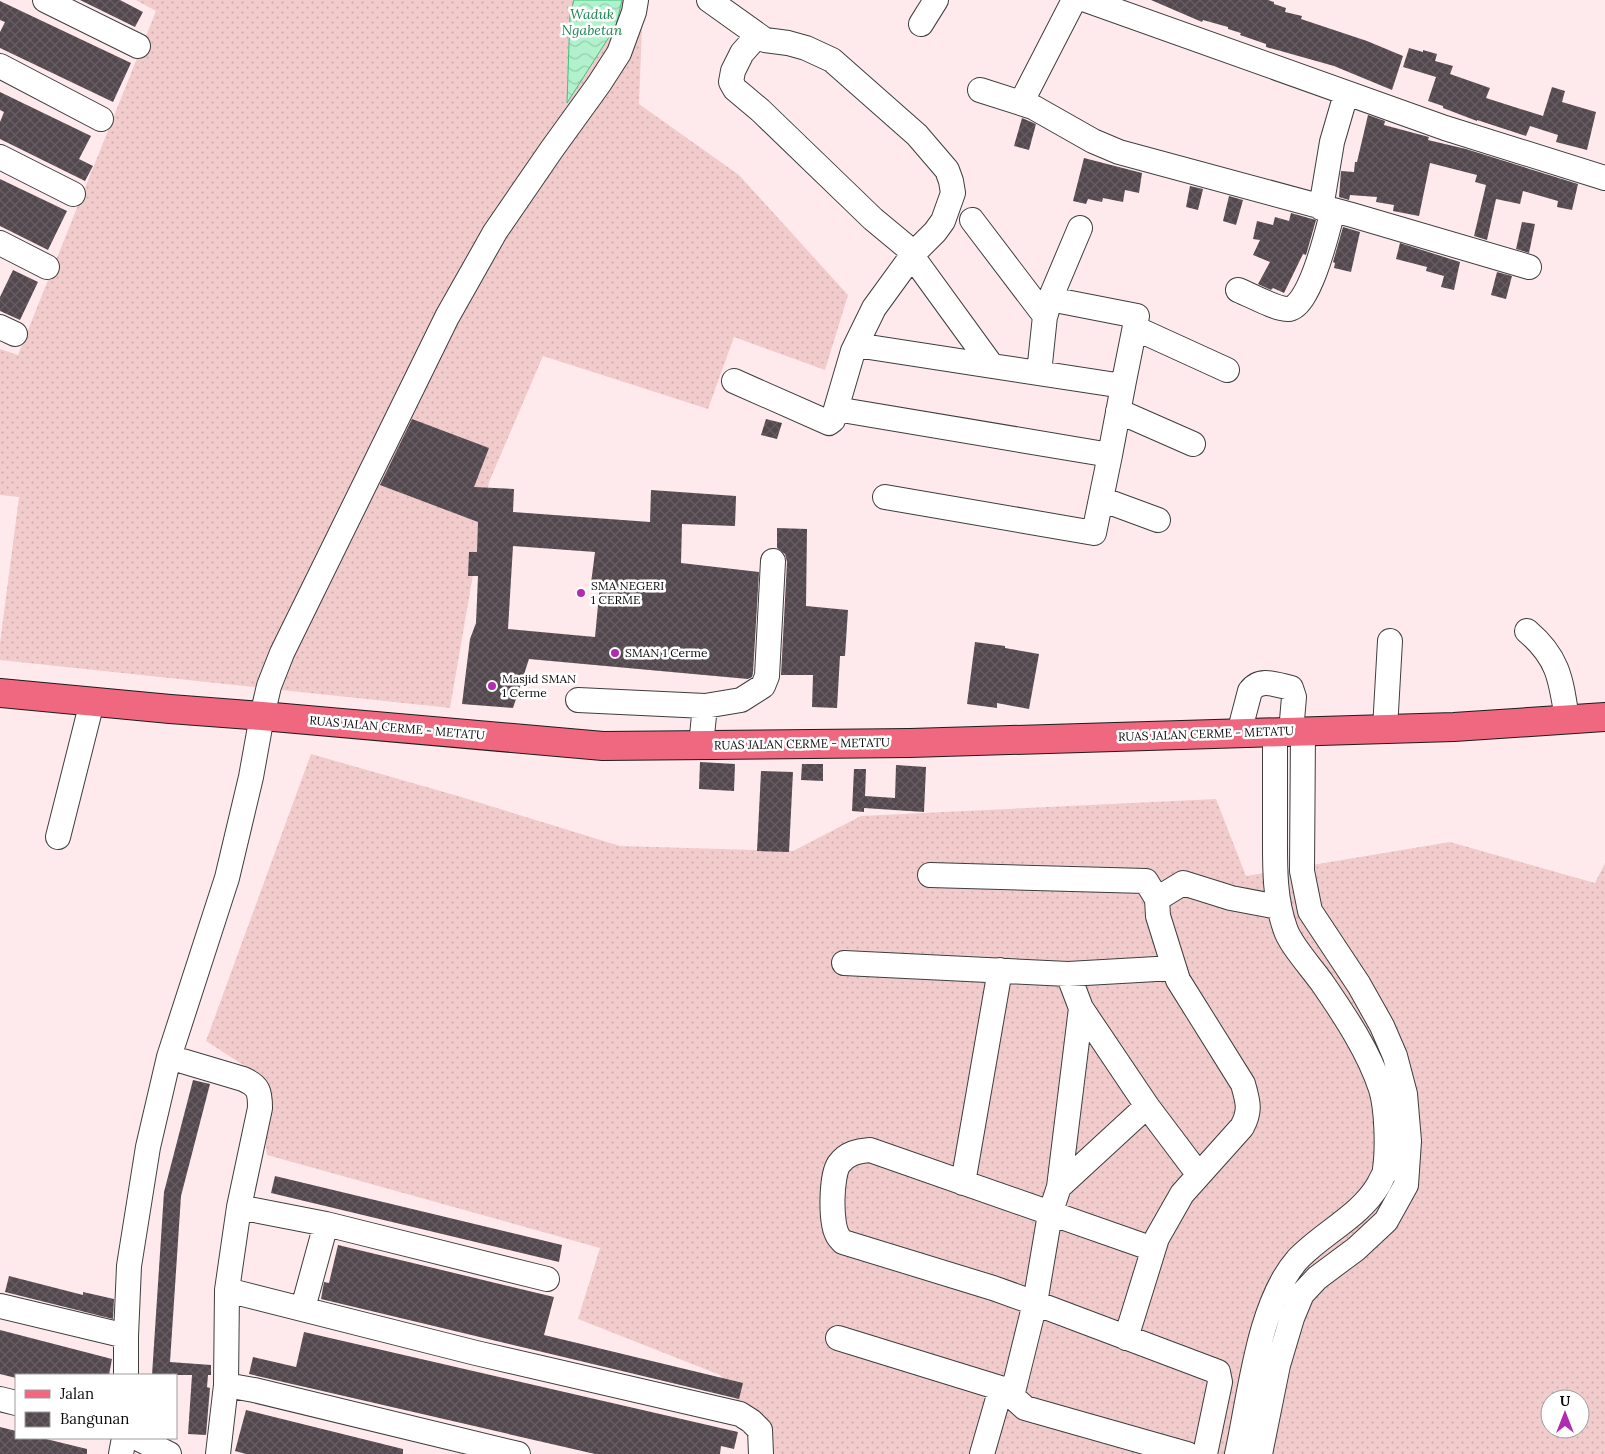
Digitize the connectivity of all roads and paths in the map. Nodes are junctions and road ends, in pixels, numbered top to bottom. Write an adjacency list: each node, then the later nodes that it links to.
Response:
1 (45, 0): 9 (street)
2 (636, 0): 48 (street)
3 (709, 0): 8 (street)
4 (936, 0): 7 (street)
5 (1074, 0): 13 (street)
6 (1086, 0): 12 (street)
7 (921, 24)
8 (758, 36): 22 (street); 22 (street)
9 (138, 46)
10 (0, 66): 14 (street)
11 (980, 90): 13 (street)
12 (1346, 94): 16 (street); 18 (street)
13 (1021, 103): 18 (street)
14 (101, 119)
15 (0, 157): 17 (street)
16 (1605, 178)
17 (73, 194)
18 (1327, 209): 24 (street); 25 (street)
19 (972, 220): 26 (street)
20 (1080, 228): 26 (street)
21 (2, 250): 23 (street)
22 (913, 254): 28 (street); 29 (street)
23 (47, 267)
24 (1529, 267)
25 (1238, 290)
26 (1048, 307): 27 (street); 31 (street)
27 (1135, 328): 30 (street); 33 (street)
28 (856, 345): 29 (street); 34 (street)
29 (992, 366): 31 (street)
30 (1227, 370)
31 (1039, 373): 33 (street)
32 (734, 381): 34 (street)
33 (1122, 386): 35 (street)
34 (836, 409): 37 (street)
35 (1118, 411): 36 (street); 37 (street)
36 (1193, 444)
37 (1110, 455): 39 (street)
38 (885, 497): 39 (street)
39 (1101, 499): 40 (street)
40 (1158, 520)
41 (773, 561): 47 (street)
42 (1527, 630): 50 (street)
43 (1390, 641): 51 (street)
44 (1, 697): 46 (main road, RUAS JALAN CERME - METATU)
45 (578, 700): 47 (street)
46 (92, 702): 48 (main road, RUAS JALAN CERME - METATU); 55 (street)
47 (705, 706): 54 (street)
48 (262, 716): 54 (main road, RUAS JALAN CERME - METATU); 68 (street)
49 (1605, 717): 50 (main road, RUAS JALAN CERME - METATU)
50 (1567, 719): 51 (main road, RUAS JALAN CERME - METATU)
51 (1385, 729): 52 (main road, RUAS JALAN CERME - METATU)
52 (1290, 732): 53 (main road, RUAS JALAN CERME - METATU); 53 (street); 58 (street); 63 (street)
53 (1239, 733): 54 (main road, RUAS JALAN CERME - METATU)
54 (701, 745)
55 (58, 837)
56 (930, 875): 57 (street)
57 (1157, 899): 58 (street); 60 (street)
58 (1278, 907): 64 (street)
59 (844, 962): 61 (street)
60 (1174, 968): 62 (street); 71 (street)
61 (1000, 970): 62 (street); 72 (street)
62 (1068, 974): 65 (street)
63 (1354, 979): 64 (street); 66 (street)
64 (1329, 994): 67 (street)
65 (1081, 1008): 69 (street); 74 (street)
66 (1375, 1013): 67 (street); 73 (street)
67 (1350, 1027): 70 (street)
68 (169, 1057): 75 (street); 84 (street)
69 (1147, 1106): 71 (street); 74 (street)
70 (1385, 1172): 73 (street); 102 (street)
71 (1199, 1176): 78 (street)
72 (963, 1183): 76 (street); 81 (street)
73 (1406, 1185): 103 (street)
74 (1058, 1187): 76 (street)
75 (238, 1207): 77 (street); 80 (street)
76 (1050, 1214): 78 (street); 81 (street)
77 (326, 1224): 79 (street); 83 (street)
78 (1153, 1249): 86 (street)
79 (547, 1279)
80 (227, 1290): 83 (street); 88 (street)
81 (1035, 1303): 86 (street); 89 (street)
82 (0, 1306): 84 (street)
83 (303, 1308): 98 (street)
84 (126, 1336): 87 (street)
85 (838, 1338): 89 (street)
86 (1126, 1338): 101 (street)
87 (126, 1374)
88 (226, 1385): 96 (street); 97 (street)
89 (1007, 1390): 99 (street); 100 (street)
90 (0, 1399): 91 (street)
91 (15, 1403)
92 (124, 1439): 94 (street)
93 (139, 1439): 95 (street)
94 (121, 1454)
95 (169, 1454)
96 (218, 1454)
97 (518, 1454)
98 (761, 1454)
99 (982, 1454)
100 (1186, 1454)
101 (1205, 1454)
102 (1237, 1454)
103 (1260, 1454)

